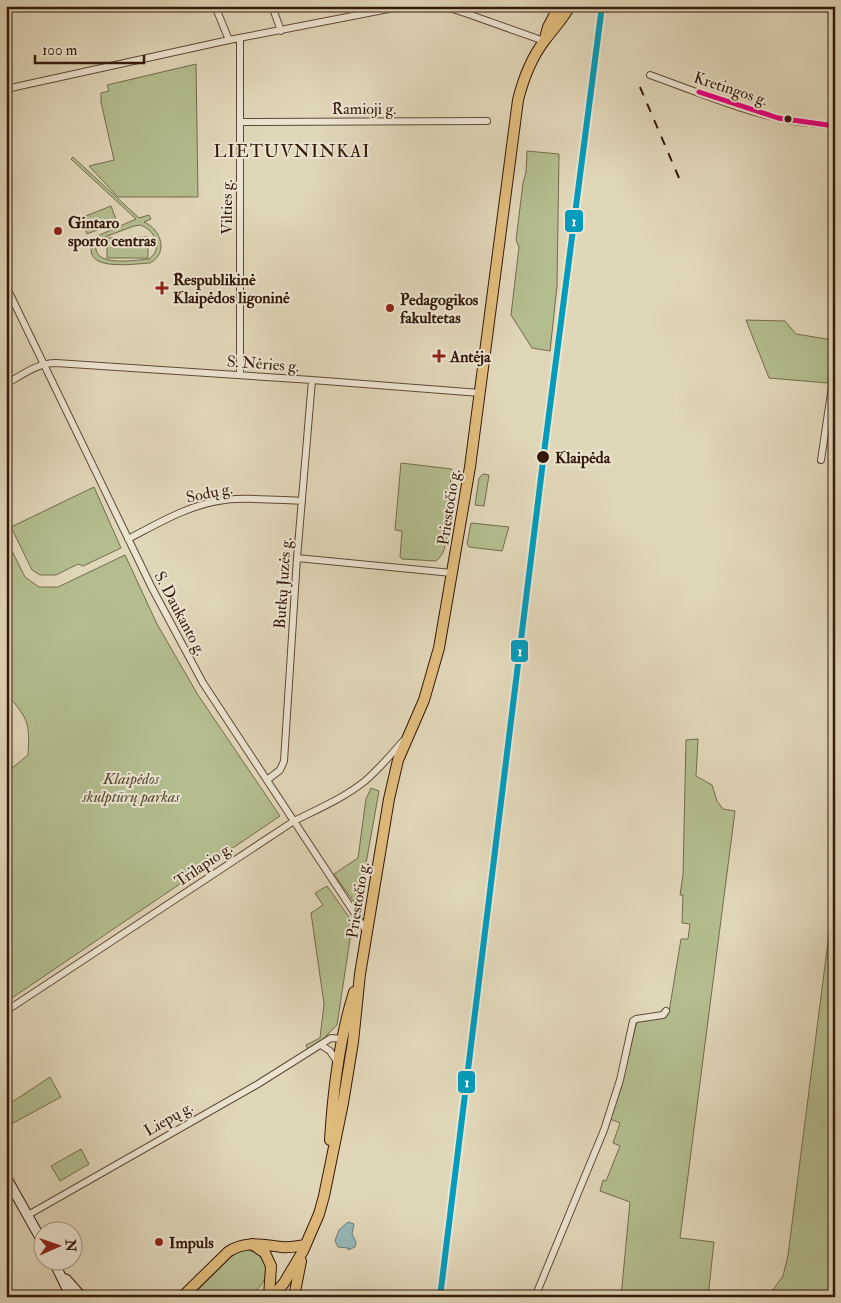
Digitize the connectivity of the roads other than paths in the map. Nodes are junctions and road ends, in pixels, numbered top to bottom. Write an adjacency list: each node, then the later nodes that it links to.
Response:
1 (215, 6): 10 (street)
2 (272, 6): 8 (street)
3 (404, 6): 7 (street)
4 (443, 6): 11 (street)
5 (559, 6): 11 (main road)
6 (570, 6): 11 (main road)
7 (374, 9): 8 (street)
8 (281, 31): 9 (street)
9 (240, 38): 10 (street); 14 (street, Vilties g.)
10 (229, 40): 13 (street)
11 (544, 41): 23 (main road, Priestočio g.)
12 (650, 75): 16 (street, Kretingos g.)
13 (6, 89)
14 (240, 122): 15 (street, Ramioji g.); 20 (street, Vilties g.)
15 (487, 122)
16 (835, 126)
17 (6, 286): 18 (street, S. Daukanto g.)
18 (44, 363): 20 (street, S. Nėries g.); 22 (street); 26 (street, S. Daukanto g.)
19 (834, 370): 24 (street)
20 (240, 375): 21 (street, S. Nėries g.)
21 (312, 380): 23 (street, S. Nėries g.); 25 (street, Butkų Juzės g.)
22 (6, 384)
23 (480, 393): 28 (main road, Priestočio g.)
24 (821, 460)
25 (302, 501): 26 (street, Sodų g.); 27 (street, Butkų Juzės g.)
26 (128, 539): 30 (street, S. Daukanto g.)
27 (297, 558): 28 (street); 30 (street, Butkų Juzės g.)
28 (452, 573): 29 (main road, Priestočio g.)
29 (409, 734): 31 (street, Trilapio g.); 32 (main road, Priestočio g.)
30 (267, 780): 31 (street, S. Daukanto g.)
31 (294, 821): 32 (street, S. Daukanto g.); 34 (street, Trilapio g.)
32 (367, 932): 33 (main road, Priestočio g.)
33 (360, 974): 36 (main road, Priestočio g.); 37 (main road, Priestočio g.)
34 (6, 1011)
35 (666, 1011): 53 (street)
36 (342, 1039): 37 (main road); 38 (street, Liepų g.); 39 (main road, Priestočio g.)
37 (353, 1042): 40 (main road, Priestočio g.)
38 (321, 1045): 39 (street); 42 (street, Liepų g.)
39 (338, 1063): 40 (main road, Priestočio g.)
40 (329, 1168): 45 (main road, Priestočio g.)
41 (6, 1177): 42 (main road)
42 (28, 1215): 43 (main road)
43 (32, 1222)
44 (251, 1244): 45 (main road); 50 (main road); 51 (main road)
45 (304, 1248): 51 (main road, Priestočio g.); 52 (main road)
46 (59, 1270): 47 (main road)
47 (62, 1276): 48 (main road); 49 (main road)
48 (71, 1297)
49 (82, 1297)
50 (182, 1297)
51 (270, 1297)
52 (294, 1297)
53 (535, 1297)

